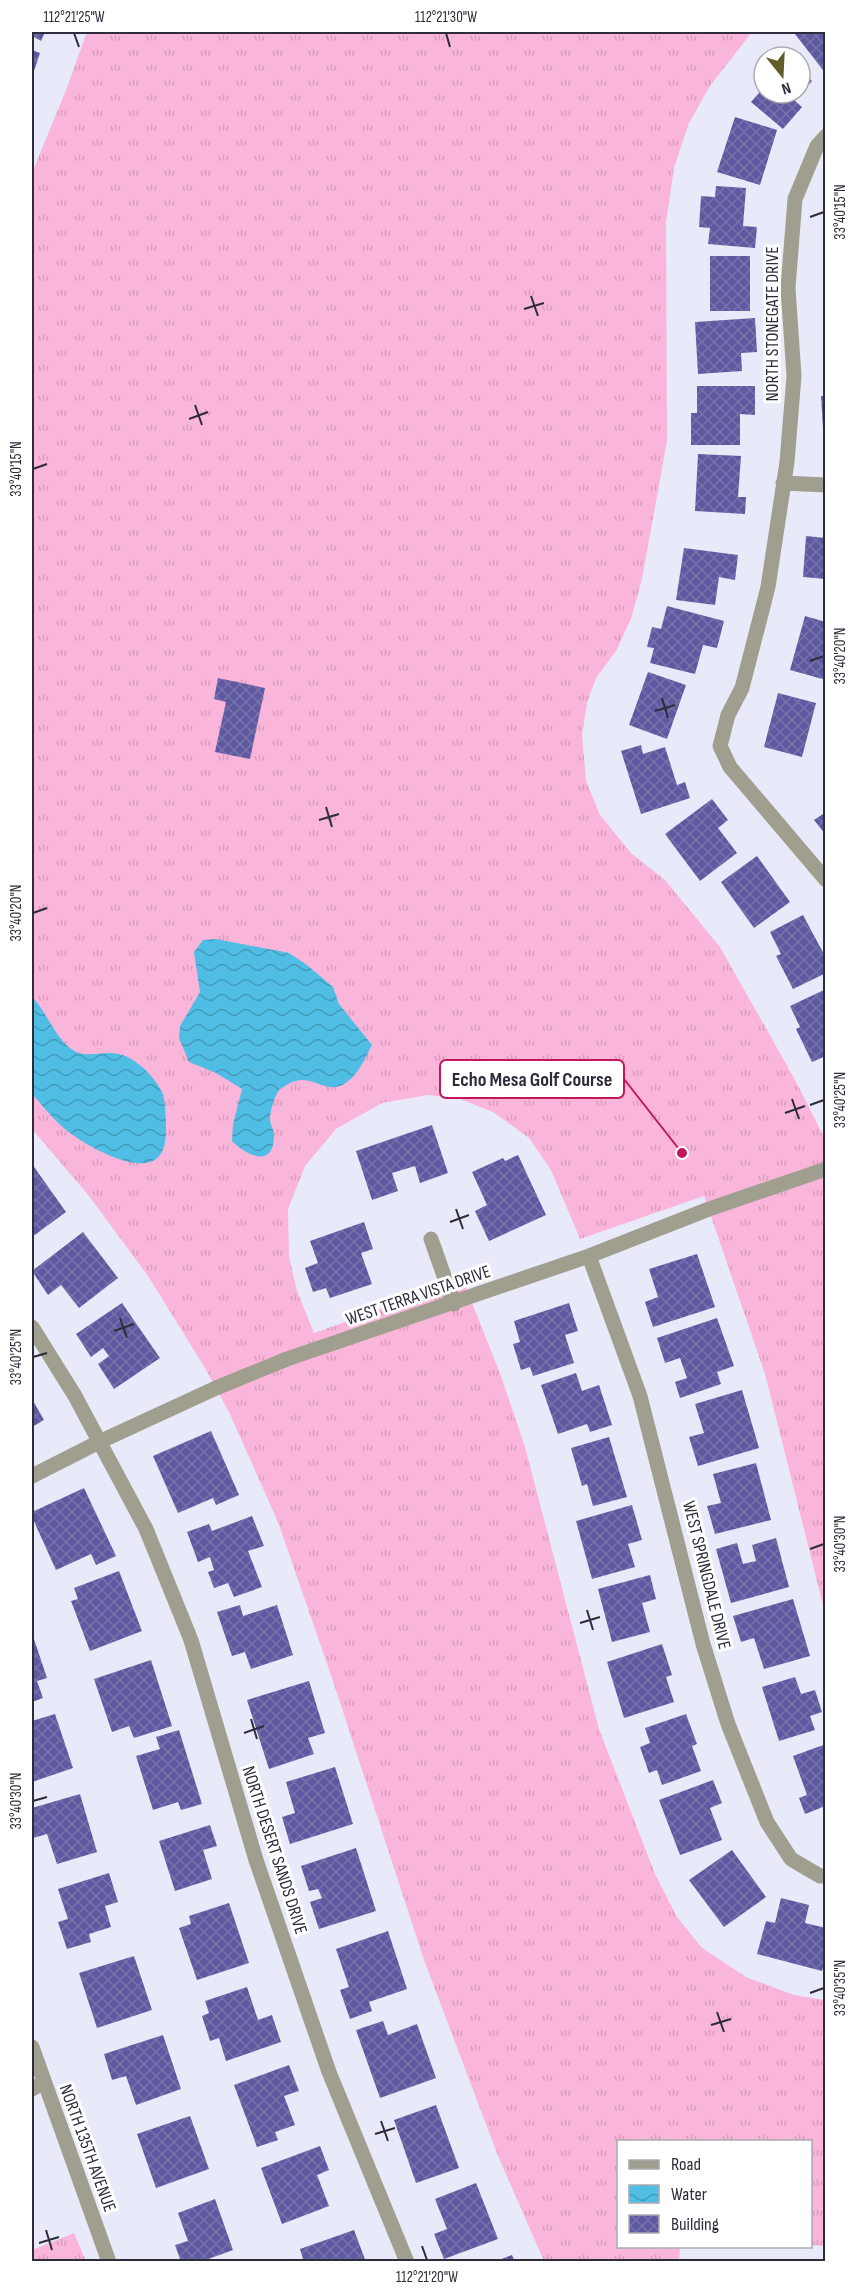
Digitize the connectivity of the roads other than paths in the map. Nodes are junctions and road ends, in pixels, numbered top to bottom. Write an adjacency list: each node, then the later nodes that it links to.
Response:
1 (825, 136): 2 (street, NORTH STONEGATE DRIVE)
2 (783, 483): 3 (street); 4 (street, NORTH STONEGATE DRIVE)
3 (825, 485)
4 (825, 880)
5 (825, 1169): 7 (street, WEST TERRA VISTA DRIVE)
6 (431, 1239): 8 (street)
7 (589, 1256): 8 (street, WEST TERRA VISTA DRIVE); 12 (street, WEST SPRINGDALE DRIVE)
8 (454, 1304): 10 (street, WEST TERRA VISTA DRIVE)
9 (32, 1327): 10 (street, NORTH DESERT SANDS DRIVE)
10 (99, 1442): 11 (street, WEST TERRA VISTA DRIVE); 16 (street, NORTH DESERT SANDS DRIVE)
11 (32, 1476)
12 (825, 1876)
13 (32, 2047): 14 (street, NORTH 135TH AVENUE)
14 (38, 2086): 15 (street, NORTH 135TH AVENUE)
15 (108, 2262)
16 (407, 2262)

